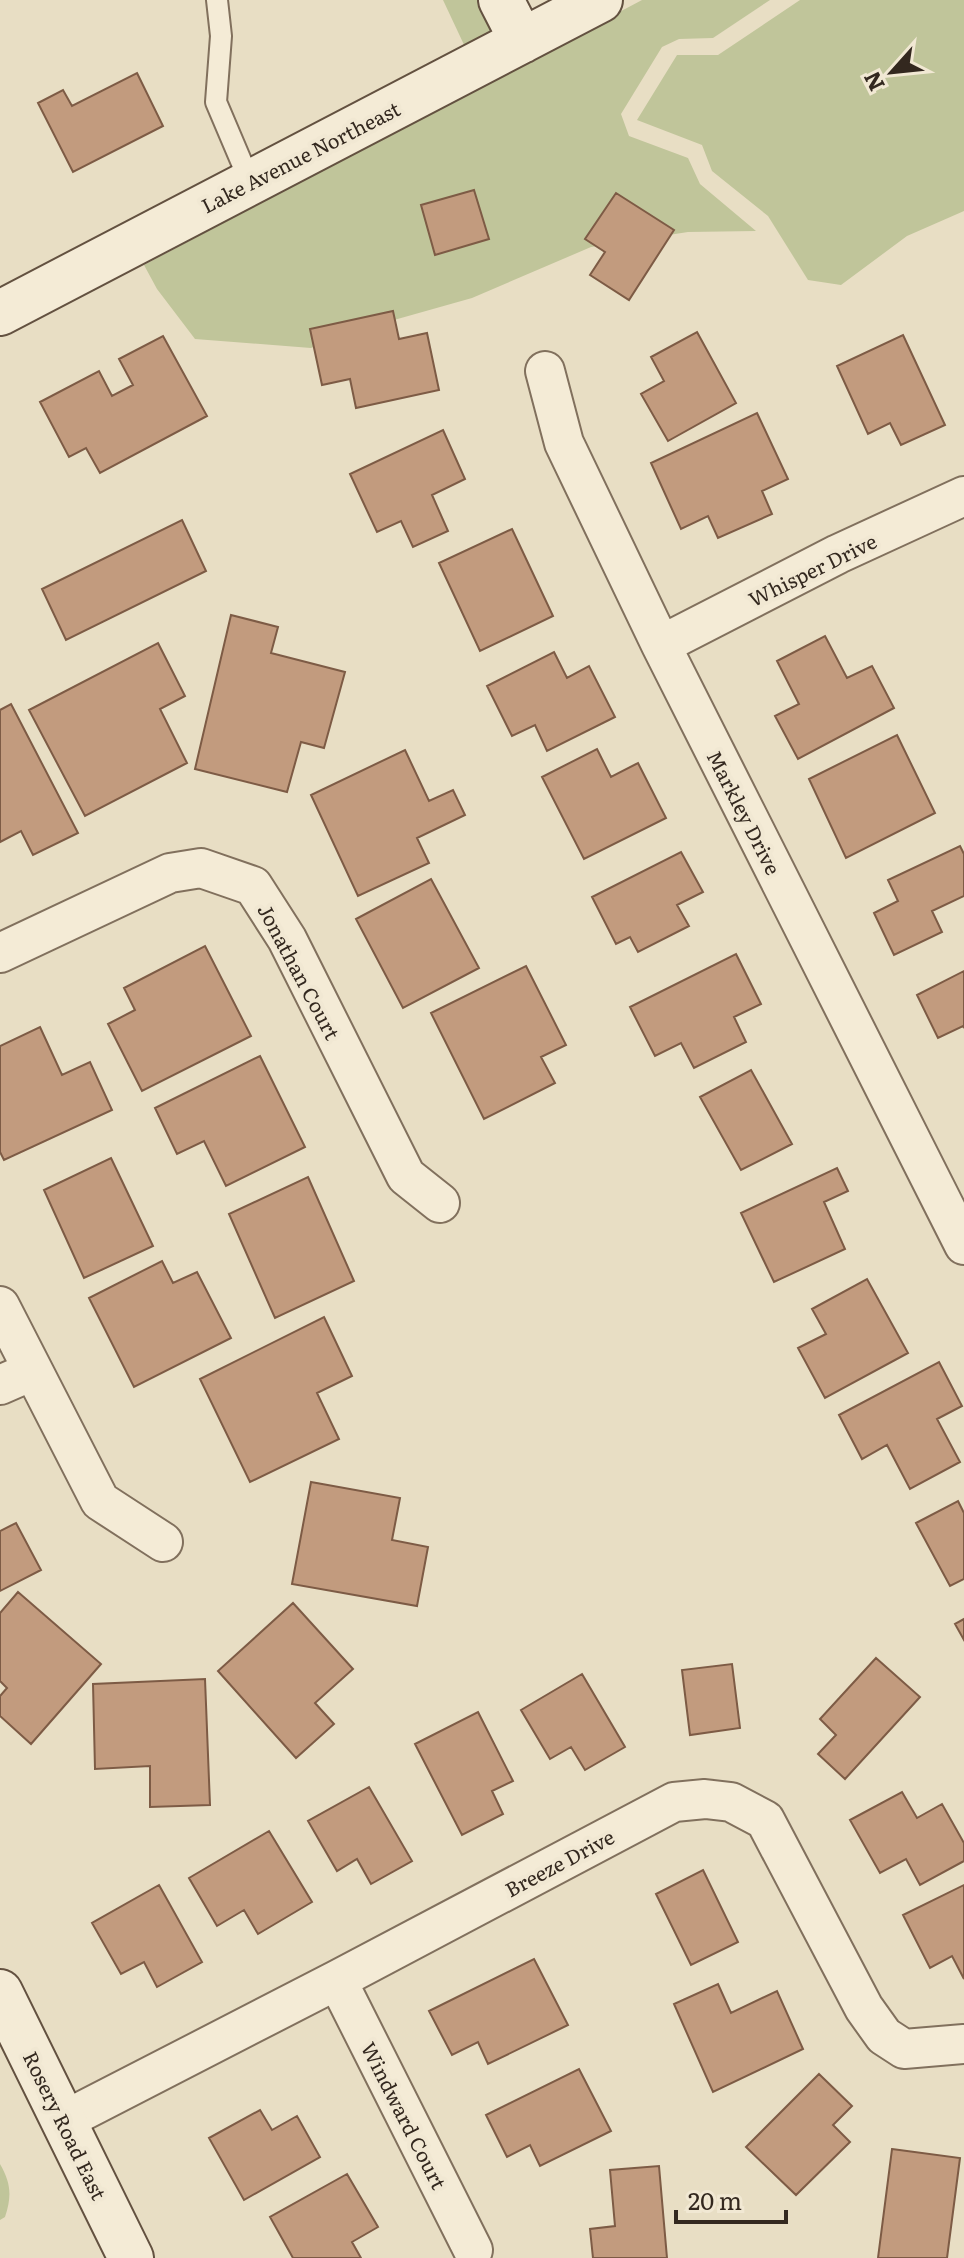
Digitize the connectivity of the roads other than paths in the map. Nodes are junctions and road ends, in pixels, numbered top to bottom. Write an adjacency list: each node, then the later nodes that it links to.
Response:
1 (217, 0): 5 (lane)
2 (501, 0): 4 (street)
3 (600, 0): 4 (street, Lake Avenue Northeast)
4 (522, 41): 5 (street, Lake Avenue Northeast)
5 (250, 182): 6 (street, Lake Avenue Northeast)
6 (0, 313)
7 (545, 371): 9 (street, Markley Drive)
8 (964, 496): 9 (street, Whisper Drive)
9 (661, 645): 12 (street, Markley Drive)
10 (0, 953): 11 (street, Jonathan Court)
11 (440, 1203)
12 (964, 1245)
13 (0, 1306): 14 (street)
14 (16, 1378): 15 (street)
15 (163, 1542)
16 (337, 1980): 18 (street, Breeze Drive); 19 (street, Breeze Drive); 20 (street, Windward Court)
17 (0, 1992): 19 (street, Rosery Road East)
18 (964, 2044)
19 (65, 2120): 21 (street, Rosery Road East)
20 (473, 2250)
21 (131, 2258)

